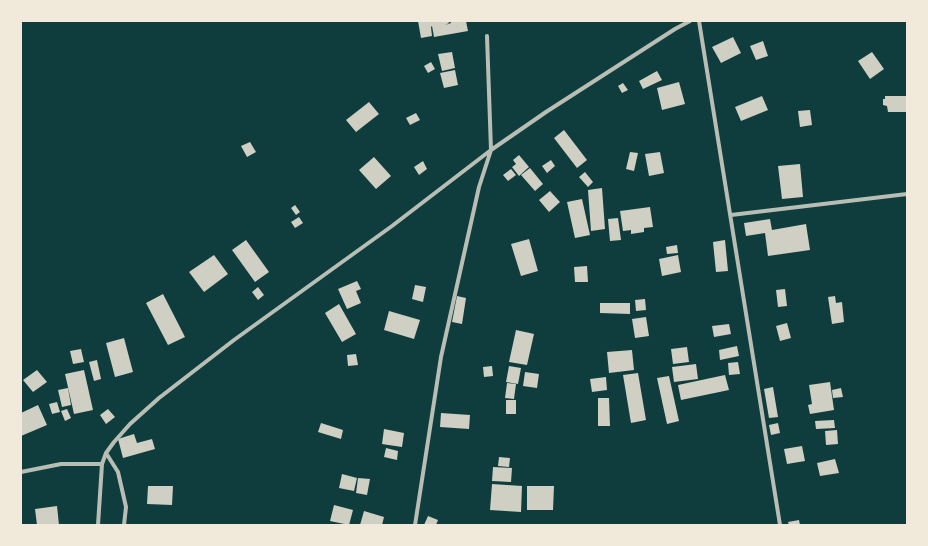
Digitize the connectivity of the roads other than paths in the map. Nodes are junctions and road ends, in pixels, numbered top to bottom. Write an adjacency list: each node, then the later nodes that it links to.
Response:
1 (690, 21): 4 (street)
2 (699, 21): 6 (street)
3 (487, 36): 4 (street)
4 (491, 150): 7 (street); 12 (street)
5 (907, 194): 6 (street)
6 (731, 215): 13 (street)
7 (106, 453): 8 (street); 11 (street)
8 (102, 464): 9 (street); 10 (street)
9 (21, 472)
10 (98, 525)
11 (124, 525)
12 (415, 525)
13 (780, 525)

